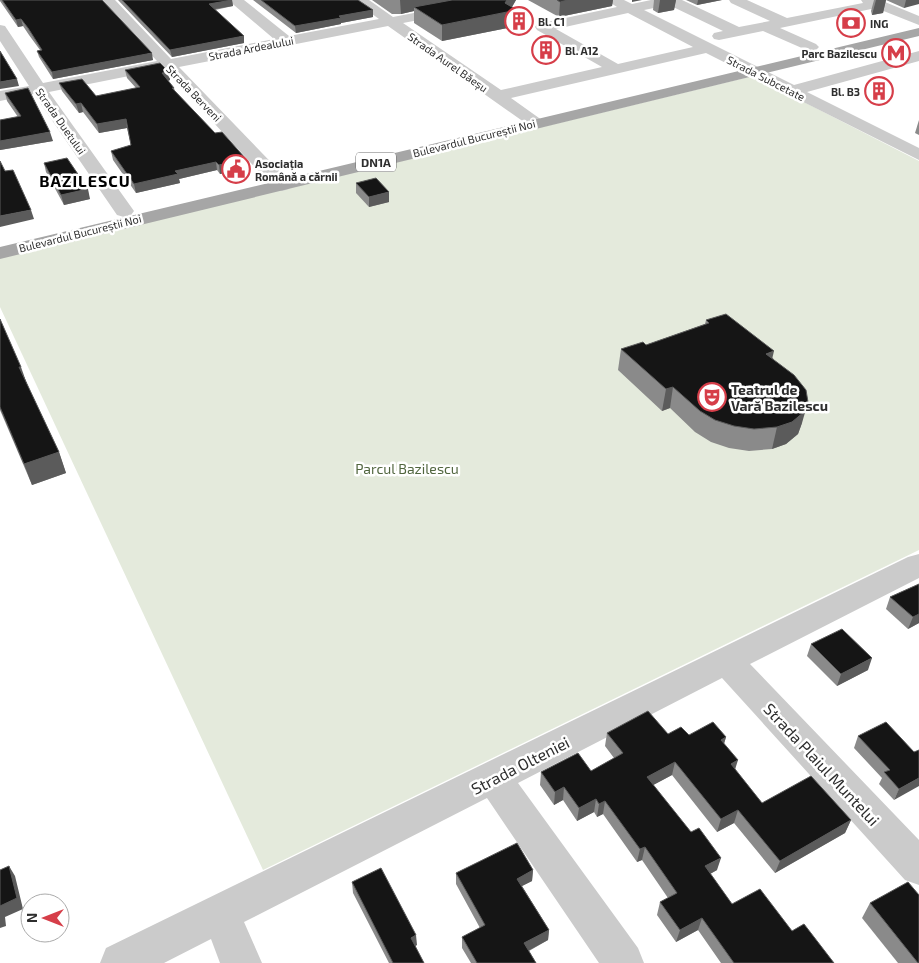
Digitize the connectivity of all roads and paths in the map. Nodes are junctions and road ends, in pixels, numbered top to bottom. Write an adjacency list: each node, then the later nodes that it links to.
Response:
1 (107, 0): 22 (street, Strada Berveni)
2 (235, 0): 18 (street)
3 (360, 0): 11 (street, Strada Aurel Băeșu)
4 (613, 0): 8 (street, Strada Subcetate)
5 (736, 0): 13 (street)
6 (872, 2): 12 (street); 13 (street)
7 (499, 4): 9 (street, Strada Ardealului)
8 (630, 9): 16 (street); 19 (street, Strada Subcetate); 24 (street)
9 (432, 13): 10 (street); 11 (street, Strada Ardealului)
10 (470, 18)
11 (391, 21): 18 (street, Strada Ardealului); 28 (street, Strada Aurel Băeșu)
12 (919, 21): 20 (main road, Bulevardul Bucureștii Noi / DN1A)
13 (786, 23): 14 (street)
14 (768, 28): 16 (street); 20 (street)
15 (0, 29): 25 (street, Strada Duetului)
16 (737, 32): 19 (street)
17 (919, 32): 23 (main road, Bulevardul Bucureștii Noi / DN1A)
18 (285, 41): 22 (street, Strada Ardealului)
19 (701, 45): 23 (street, Strada Subcetate); 24 (street)
20 (811, 47): 23 (main road, Bulevardul Bucureștii Noi / DN1A)
21 (919, 56): 26 (street)
22 (167, 64): 25 (street, Strada Ardealului); 31 (street, Strada Berveni)
23 (745, 68): 26 (street, Strada Subcetate); 29 (main road, Bulevardul Bucureștii Noi / DN1A)
24 (616, 69): 28 (street)
25 (39, 88): 27 (street, Strada Ardealului); 32 (street, Strada Duetului)
26 (792, 91): 30 (street, Strada Subcetate)
27 (0, 96)
28 (497, 96): 29 (street, Strada Aurel Băeșu)
29 (530, 119): 31 (main road, Bulevardul Bucureștii Noi / DN1A)
30 (919, 155)
31 (277, 180): 32 (main road, Bulevardul Bucureștii Noi / DN1A); 34 (main road, Bulevardul Bucureștii Noi / DN1A)
32 (124, 211): 33 (main road, Bulevardul Bucureștii Noi / DN1A)
33 (0, 240)
34 (0, 253)
35 (918, 567): 36 (street, Strada Olteniei)
36 (726, 661): 37 (street, Strada Olteniei); 38 (street, Strada Plaiul Muntelui)
37 (494, 778): 39 (street, Strada Olteniei); 42 (street)
38 (919, 867)
39 (220, 914): 40 (street, Strada Olteniei); 41 (street)
40 (121, 963)
41 (241, 963)
42 (623, 963)

